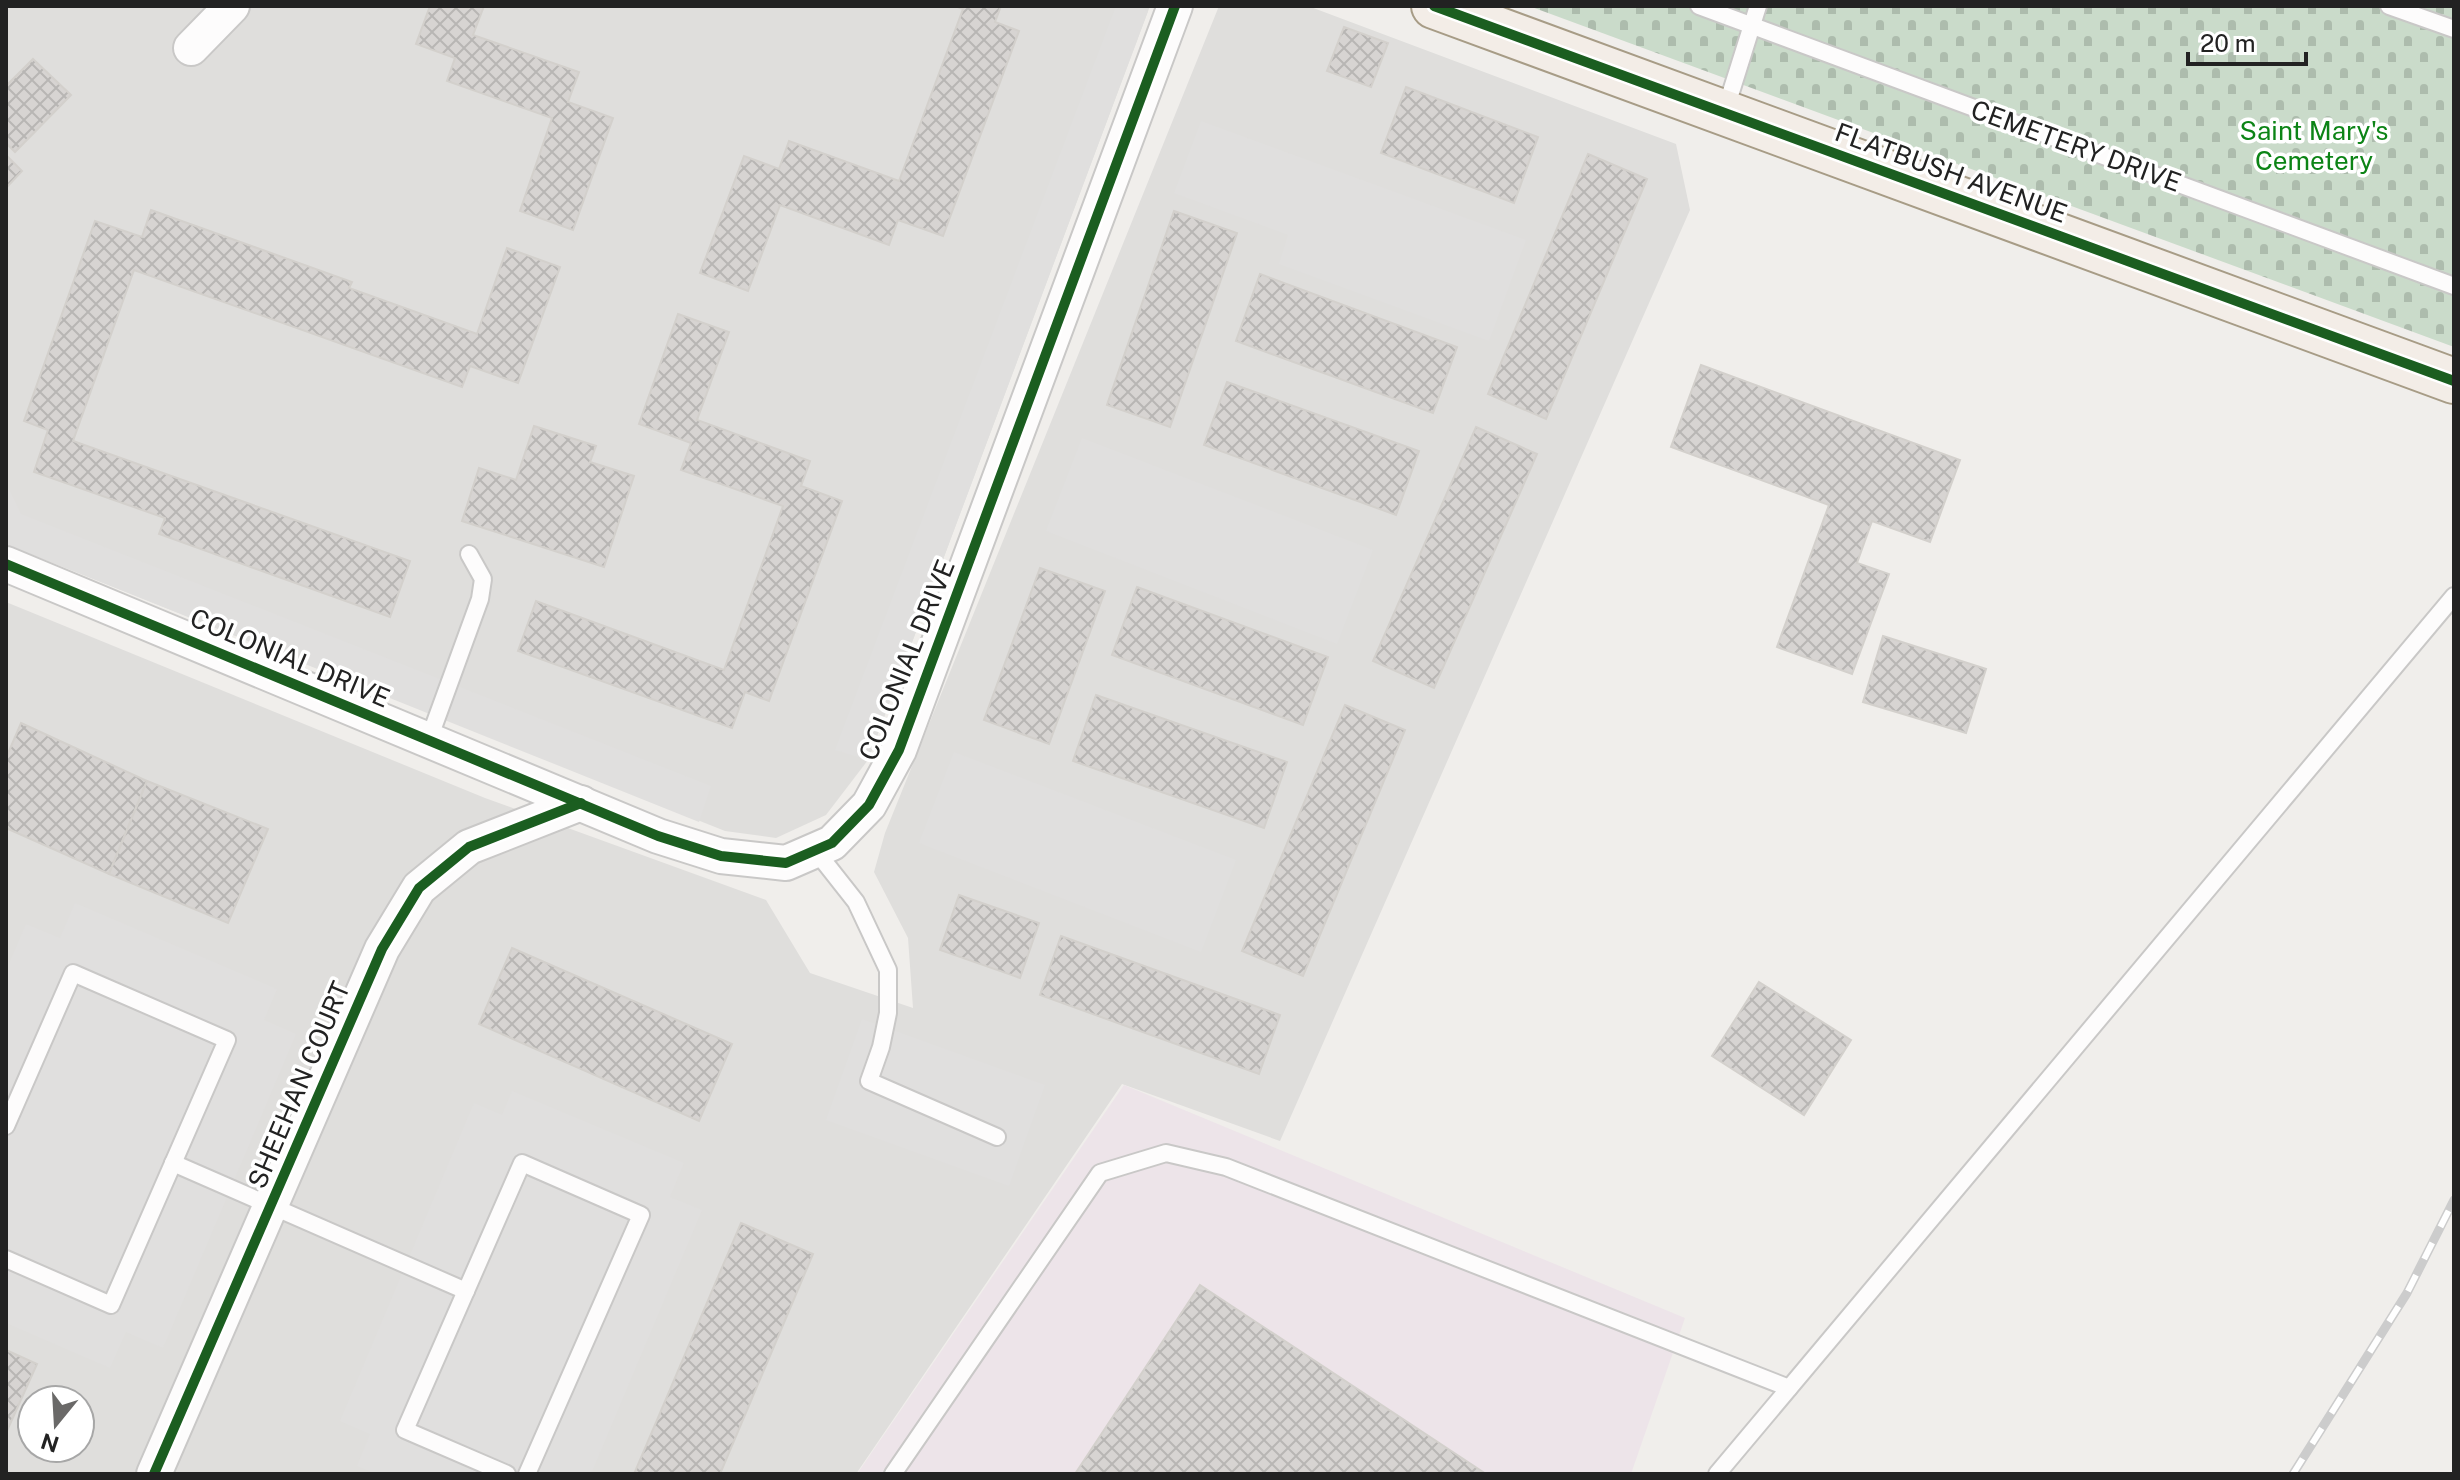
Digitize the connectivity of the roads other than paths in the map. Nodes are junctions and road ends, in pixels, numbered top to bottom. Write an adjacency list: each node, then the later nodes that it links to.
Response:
1 (232, 6): 9 (street)
2 (1175, 6): 18 (street, COLONIAL DRIVE)
3 (1434, 6): 10 (main road, FLATBUSH AVENUE)
4 (1699, 6): 7 (lane, CEMETERY DRIVE)
5 (1758, 6): 7 (lane)
6 (2389, 6): 8 (lane)
7 (1752, 26): 10 (lane); 11 (lane, CEMETERY DRIVE)
8 (2454, 29)
9 (191, 48)
10 (1725, 113): 12 (main road, FLATBUSH AVENUE)
11 (2454, 286)
12 (2454, 381)
13 (469, 554): 16 (lane)
14 (6, 564): 16 (street, COLONIAL DRIVE)
15 (2454, 596): 25 (lane)
16 (429, 739): 17 (street, COLONIAL DRIVE)
17 (581, 803): 18 (street, COLONIAL DRIVE); 22 (street, SHEEHAN COURT)
18 (815, 850): 20 (lane)
19 (6, 1126): 21 (lane)
20 (997, 1137)
21 (173, 1163): 22 (lane); 23 (lane)
22 (271, 1205): 24 (lane); 26 (street, SHEEHAN COURT)
23 (6, 1259)
24 (466, 1291): 27 (lane); 28 (lane)
25 (1789, 1388): 29 (lane); 30 (lane)
26 (154, 1474)
27 (507, 1474)
28 (527, 1474)
29 (893, 1474)
30 (1717, 1474)

